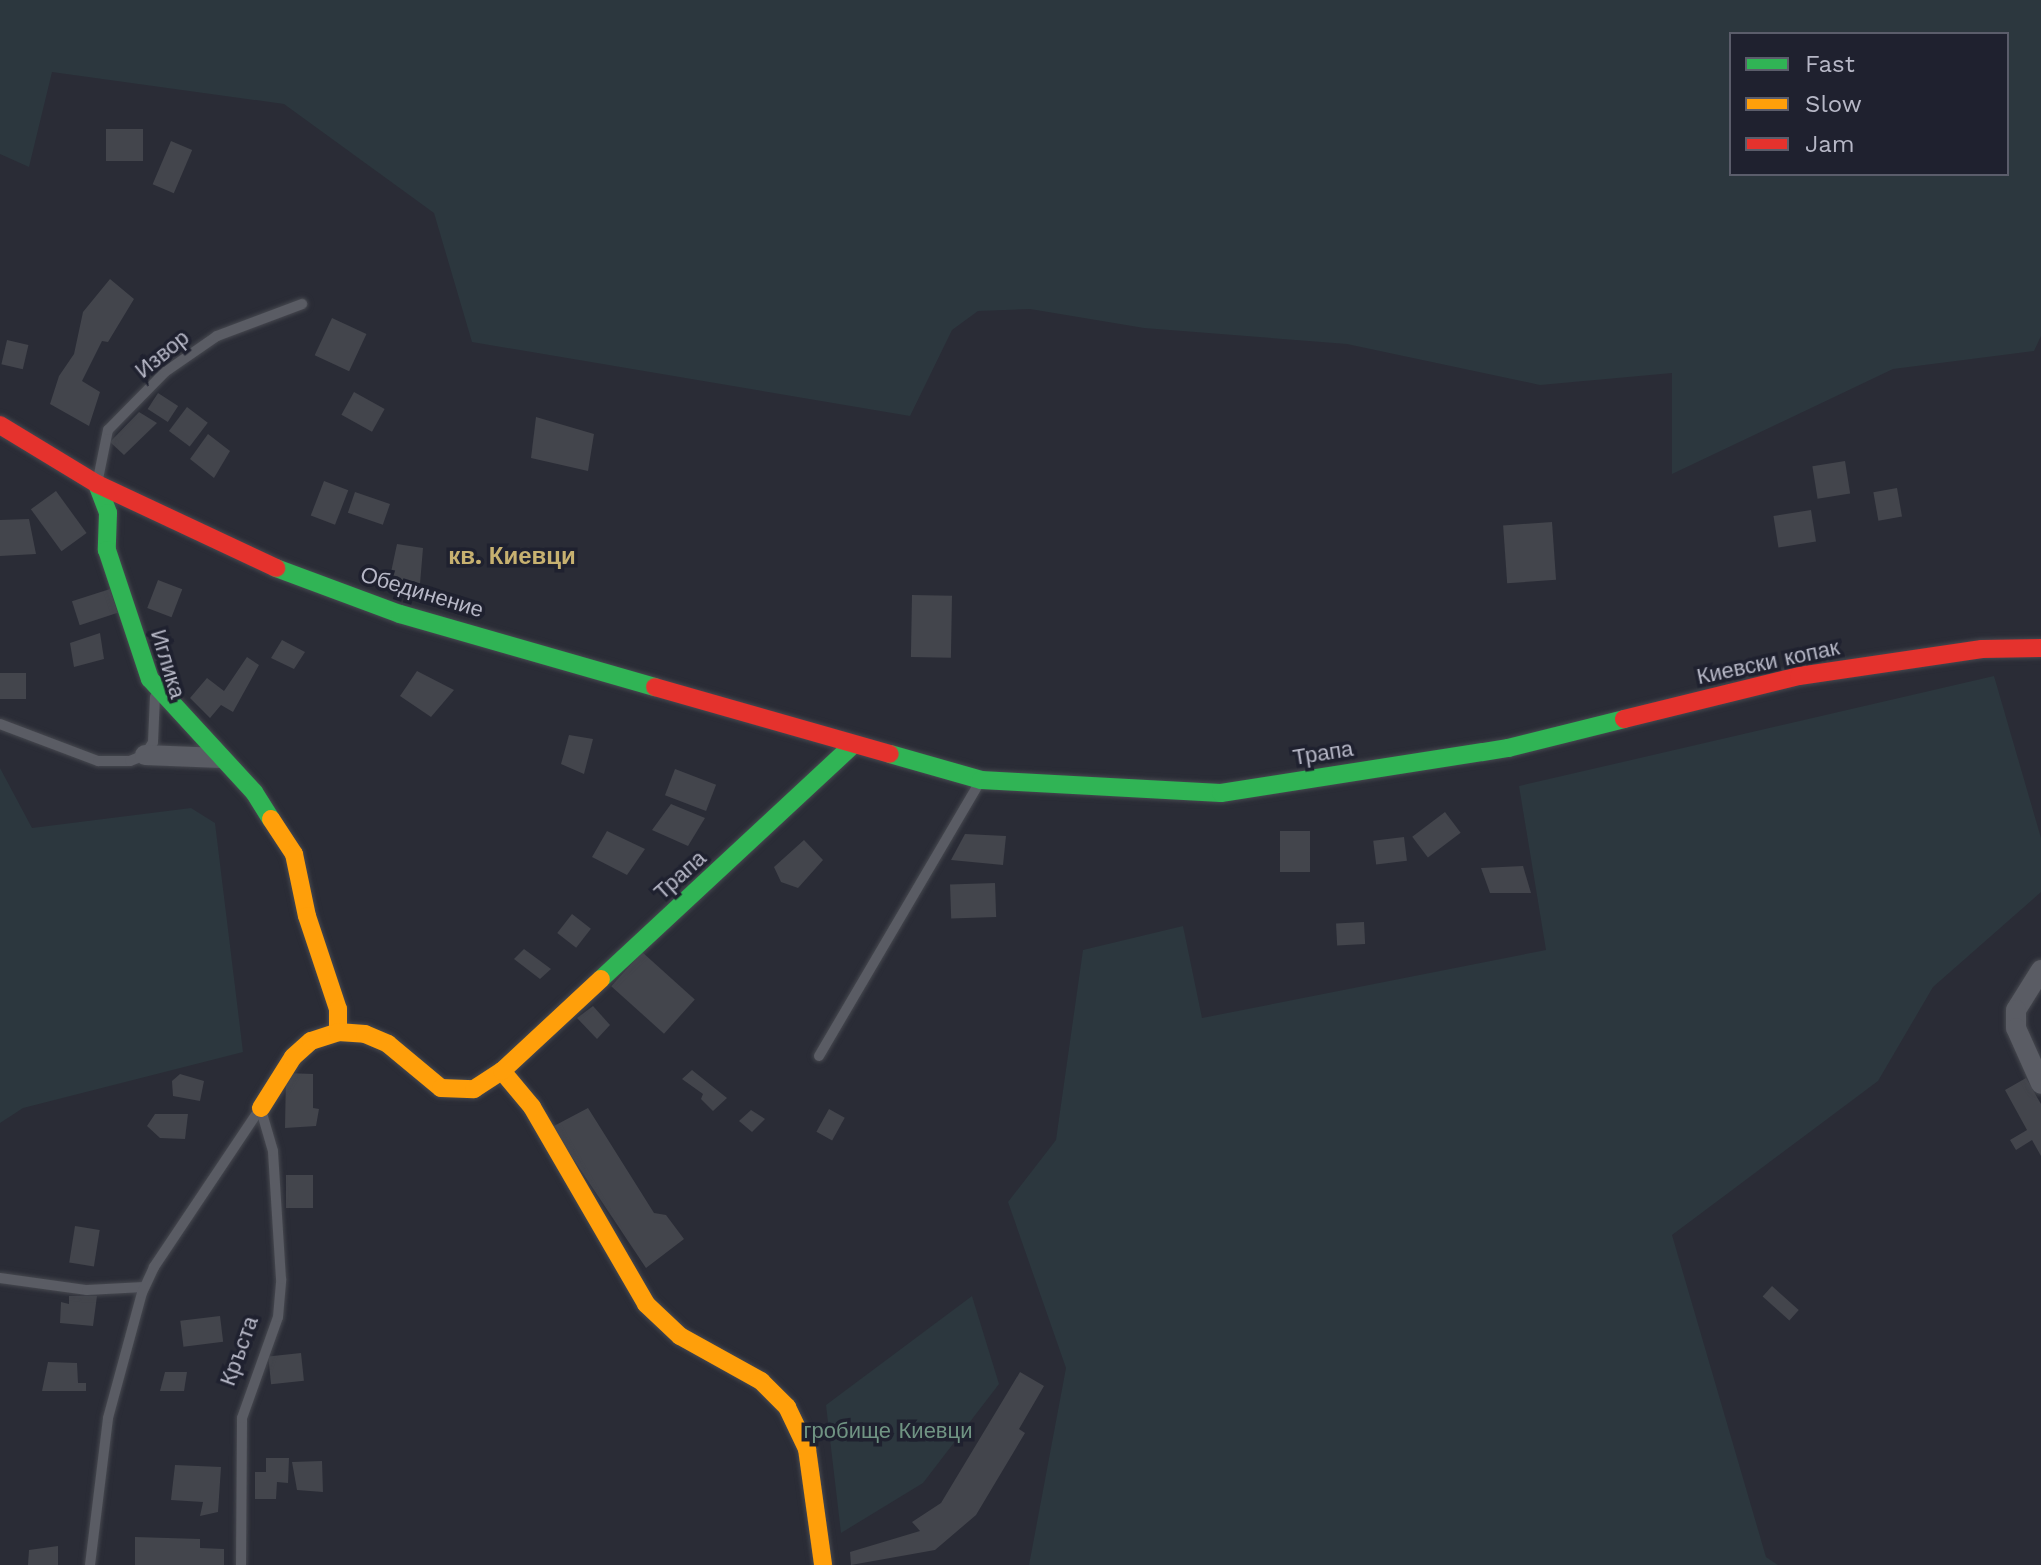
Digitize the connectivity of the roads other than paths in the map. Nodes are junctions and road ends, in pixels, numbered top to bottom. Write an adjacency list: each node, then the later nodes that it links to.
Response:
1 (302, 304): 3 (lane, Извор)
2 (0, 425): 3 (street, Обединение)
3 (97, 484): 5 (street, Иглика); 7 (street, Обединение)
4 (2041, 648): 8 (street, Киевски копак)
5 (150, 679): 9 (lane, Иглика); 10 (street)
6 (0, 724): 9 (lane)
7 (853, 745): 11 (street, Трапа); 15 (street, Трапа)
8 (1508, 748): 11 (street, Трапа)
9 (145, 755): 10 (street)
10 (221, 758): 13 (street)
11 (981, 780): 14 (lane)
12 (2041, 970): 16 (street)
13 (338, 1032): 15 (street); 17 (street)
14 (819, 1056)
15 (502, 1071): 22 (street)
16 (2041, 1084)
17 (261, 1108): 19 (lane); 21 (lane, Кръста)
18 (0, 1278): 19 (lane)
19 (144, 1287): 20 (lane)
20 (90, 1565)
21 (241, 1565)
22 (823, 1565)

